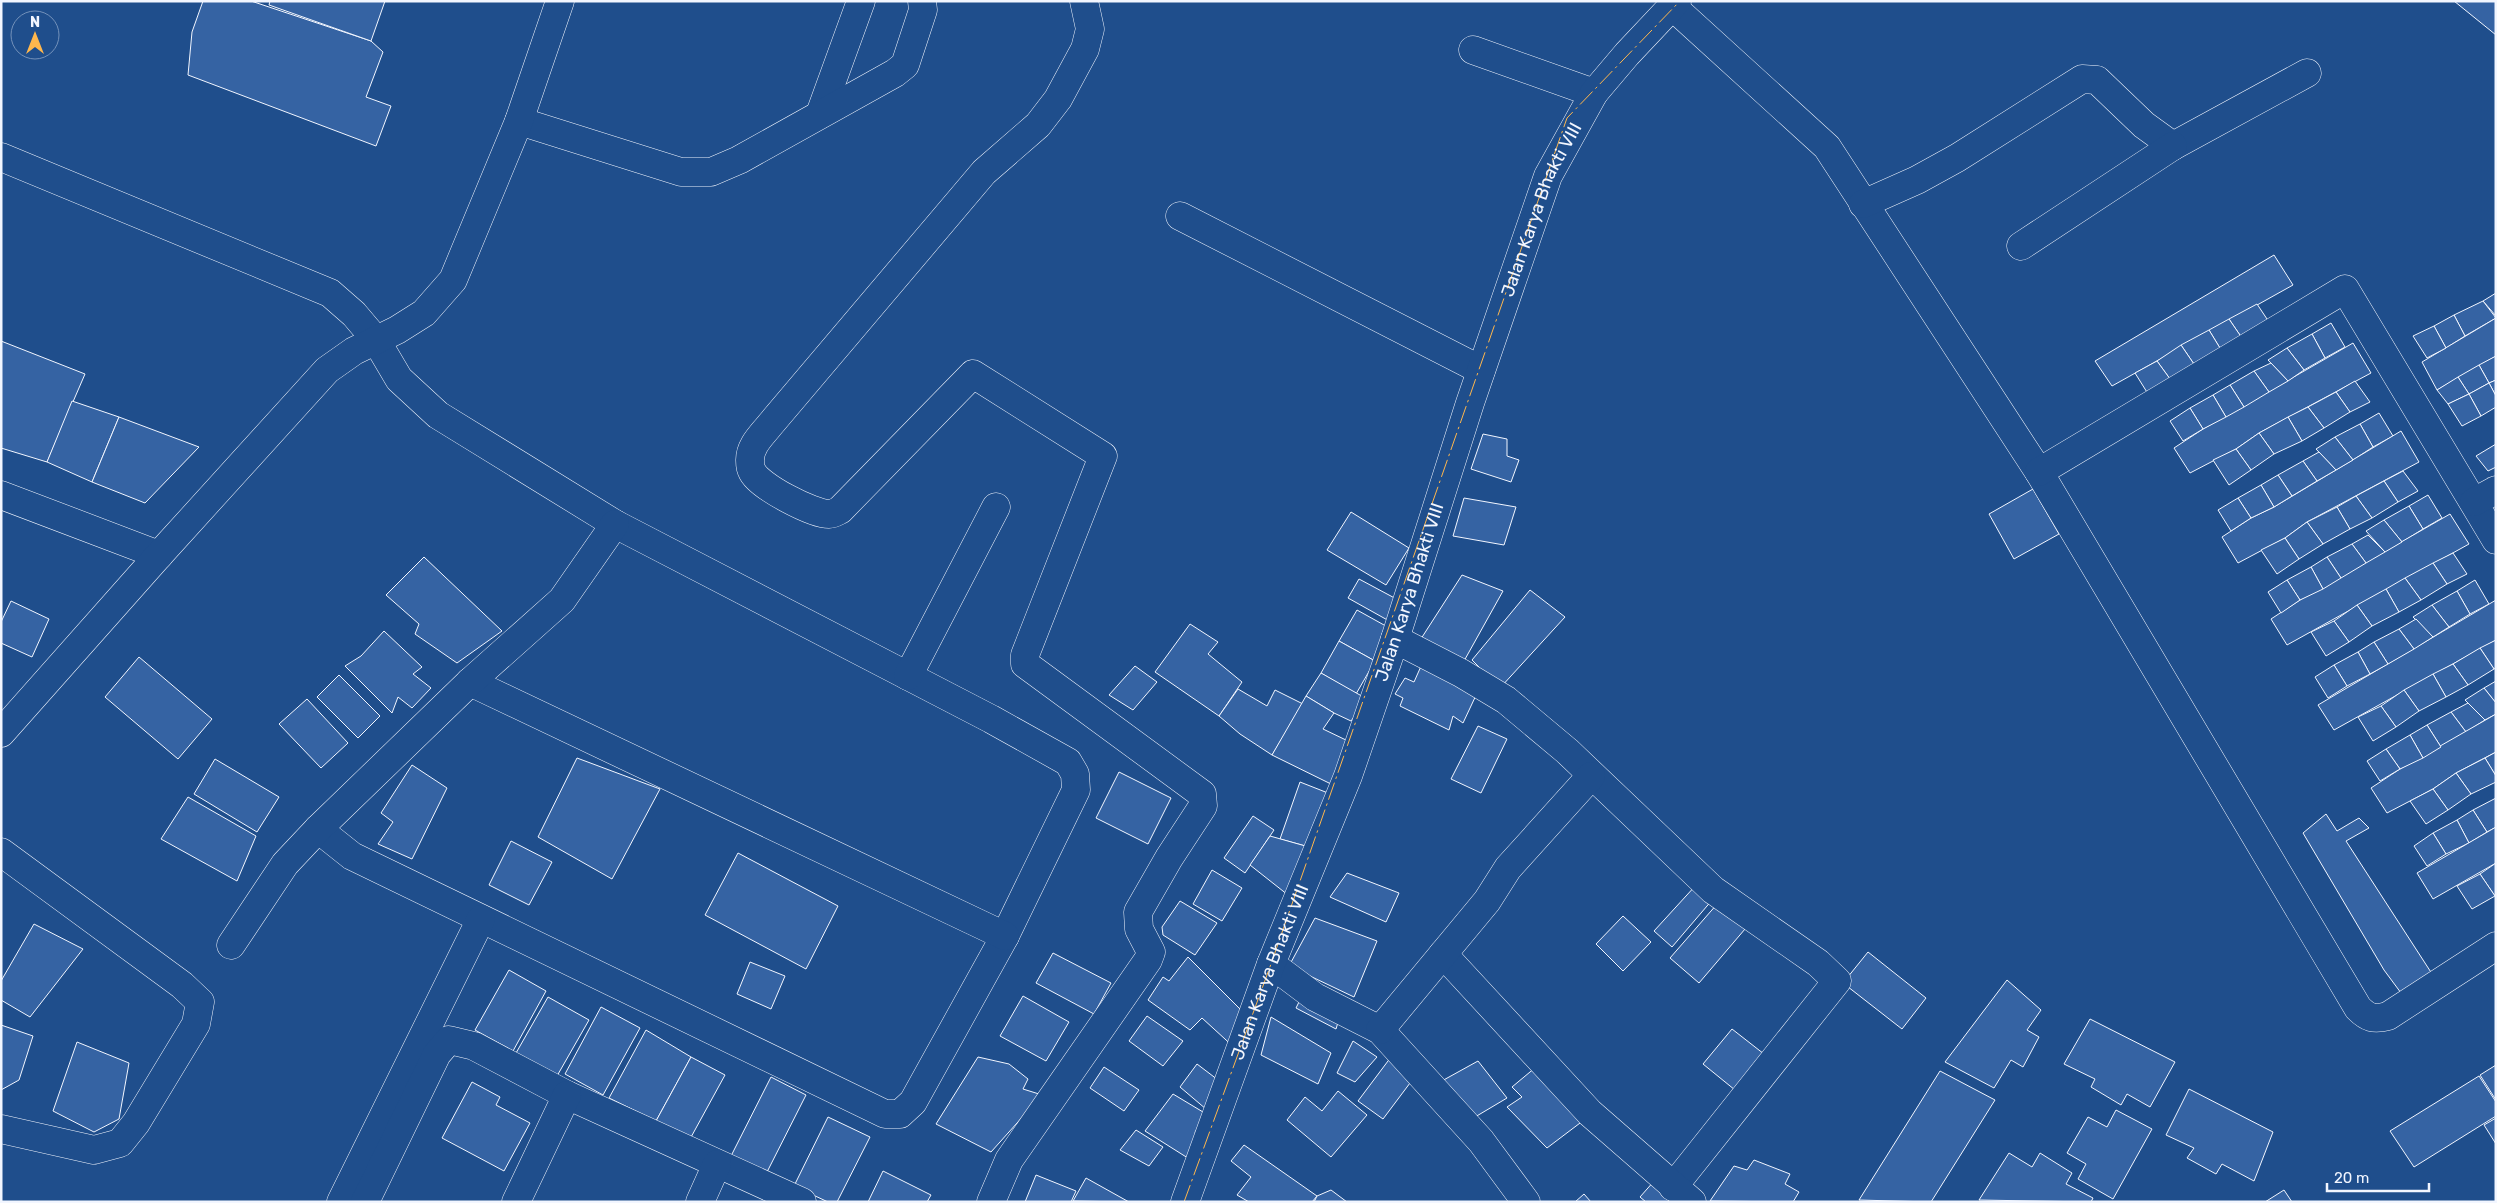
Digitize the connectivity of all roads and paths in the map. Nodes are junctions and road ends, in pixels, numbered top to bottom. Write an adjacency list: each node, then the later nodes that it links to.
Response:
1 (560, 1): 10 (street)
2 (861, 1): 9 (street)
3 (922, 1): 9 (street)
4 (1084, 1): 49 (street)
5 (1675, 4): 8 (street, Jalan Karya Bhakti VIII); 13 (street)
6 (1473, 50): 8 (street)
7 (2307, 72): 11 (street)
8 (1594, 93): 17 (street, Jalan Karya Bhakti VIII)
9 (820, 114): 10 (street)
10 (519, 121): 16 (street)
11 (2173, 146): 13 (street); 15 (street)
12 (1, 157): 16 (street)
13 (1862, 204): 18 (street)
14 (1180, 216): 17 (street)
15 (2021, 246)
16 (376, 340): 22 (street); 24 (street)
17 (1481, 370): 25 (street, Jalan Karya Bhakti VIII)
18 (2038, 472): 20 (street); 35 (street)
19 (1, 495): 24 (street)
20 (2485, 496): 23 (street)
21 (996, 507): 26 (street)
22 (615, 524): 26 (street); 27 (street)
23 (2496, 540)
24 (159, 555): 28 (street)
25 (1395, 639): 29 (street); 37 (street, Jalan Karya Bhakti VIII)
26 (908, 676): 33 (street)
27 (470, 682): 30 (street); 33 (street)
28 (1, 733)
29 (1591, 776): 36 (street); 42 (street)
30 (318, 829): 32 (street); 34 (street)
31 (1, 852): 40 (street)
32 (481, 919): 33 (street); 44 (street)
33 (1005, 936)
34 (231, 945)
35 (2496, 946)
36 (1443, 954): 38 (street); 42 (street)
37 (1271, 964): 38 (street); 43 (street, Jalan Karya Bhakti VIII)
38 (1380, 1030): 50 (street)
39 (567, 1095): 41 (street); 45 (street); 46 (street)
40 (1, 1129)
41 (717, 1164): 47 (street); 48 (street)
42 (1683, 1194)
43 (1190, 1200)
44 (341, 1202)
45 (365, 1202)
46 (516, 1202)
47 (700, 1202)
48 (802, 1202)
49 (992, 1202)
50 (1526, 1202)

